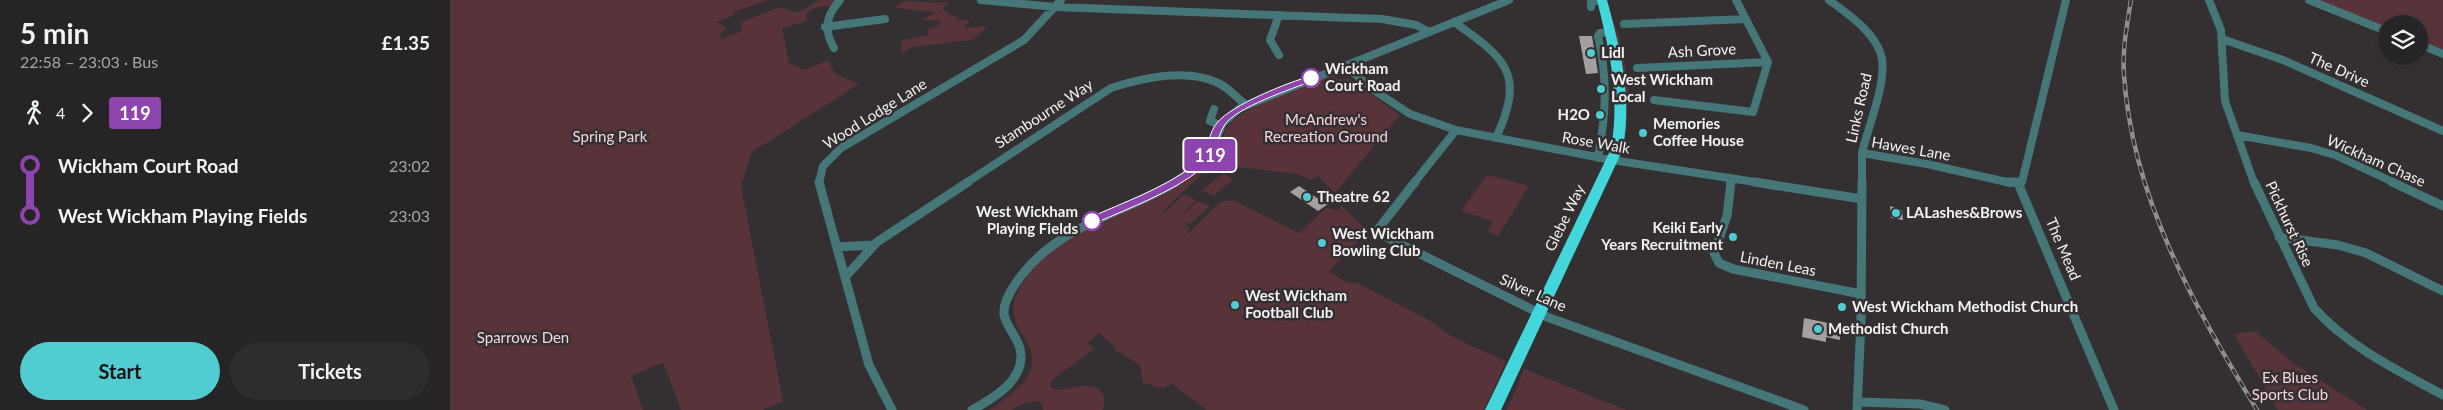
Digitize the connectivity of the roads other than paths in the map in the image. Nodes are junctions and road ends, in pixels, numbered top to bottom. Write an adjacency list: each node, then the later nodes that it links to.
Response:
1 (840, 0): 17 (street)
2 (981, 0): 10 (street)
3 (1509, 0): 15 (street)
4 (1602, 0): 11 (street); 20 (highway, Glebe Way)
5 (1736, 0): 13 (street)
6 (1829, 0): 39 (street, Links Road)
7 (2066, 0): 42 (street)
8 (2209, 0): 21 (street, Pickhurst Rise)
9 (2309, 0): 18 (street)
10 (1058, 3): 12 (street); 47 (street, Wood Lodge Lane)
11 (1591, 6)
12 (1279, 15): 19 (street); 25 (street)
13 (1746, 18): 16 (street); 26 (street)
14 (885, 19): 17 (street)
15 (1454, 22): 19 (street); 38 (street)
16 (1624, 24)
17 (825, 27): 22 (street)
18 (2378, 28)
19 (1429, 32): 27 (street)
20 (1611, 32): 29 (street, Glebe Way); 30 (highway, Glebe Way)
21 (2222, 39): 36 (street, The Drive); 37 (street, Pickhurst Rise)
22 (834, 48)
23 (2428, 48): 24 (street)
24 (2443, 54)
25 (1279, 55)
26 (1768, 62): 28 (street, Ash Grove); 31 (street)
27 (1344, 66): 32 (street); 35 (street, Rose Walk)
28 (1637, 68)
29 (1607, 77): 30 (street); 40 (street, Glebe Way)
30 (1621, 77): 40 (highway, Glebe Way)
31 (1654, 100)
32 (1246, 105): 34 (street); 46 (street, Stambourne Way)
33 (1214, 109): 34 (street)
34 (1220, 125): 55 (street)
35 (1456, 130): 38 (street, Rose Walk); 51 (street, Silver Lane)
36 (2443, 131)
37 (2237, 135): 44 (street, Wickham Chase); 45 (street, Pickhurst Rise)
38 (1496, 138): 40 (street, Rose Walk)
39 (1862, 154): 42 (street, Hawes Lane); 43 (street, Hawes Lane)
40 (1605, 159): 41 (street, Rose Walk); 51 (highway, Glebe Way)
41 (1731, 178): 43 (street, Rose Walk); 50 (street, Linden Leas)
42 (2018, 183): 59 (street, The Mead)
43 (1862, 199): 50 (street, Hawes Lane)
44 (2443, 206)
45 (2279, 237): 49 (street); 52 (street, Pickhurst Rise)
46 (873, 245): 47 (street); 48 (street, Stambourne Way)
47 (837, 247): 48 (street, Wood Lodge Lane)
48 (846, 276): 54 (street, Wood Lodge Lane)
49 (2443, 291)
50 (1861, 294): 53 (street, Hawes Lane)
51 (1539, 314): 56 (highway, Glebe Way); 57 (street, Silver Lane)
52 (2443, 395)
53 (1857, 406): 58 (street)
54 (892, 410)
55 (972, 410)
56 (1493, 410)
57 (1804, 410)
58 (1945, 410)
59 (2114, 410)

